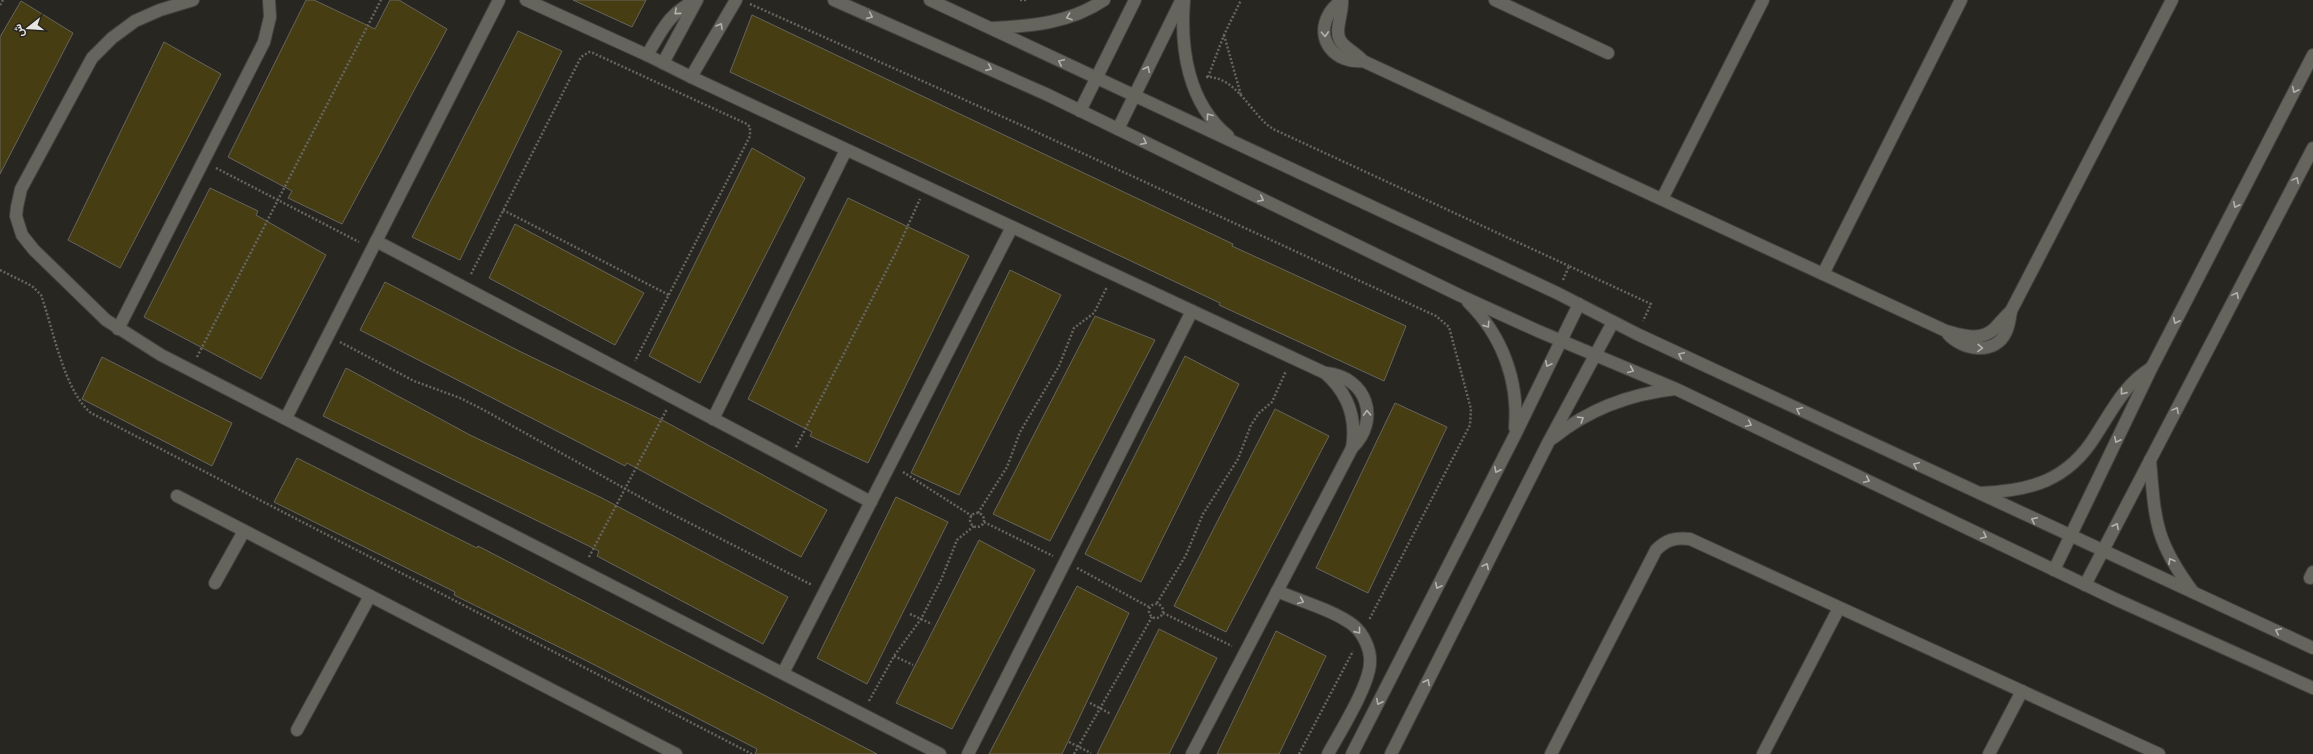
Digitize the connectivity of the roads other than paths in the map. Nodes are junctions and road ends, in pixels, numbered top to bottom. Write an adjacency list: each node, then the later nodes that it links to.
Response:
1 (193, 0): 38 (street)
2 (269, 0): 38 (street)
3 (499, 0): 32 (street)
4 (526, 0): 19 (street)
5 (696, 0): 19 (street, one-way to 19); 21 (street)
6 (736, 0): 22 (street, one-way to 6)
7 (834, 0): 25 (street, one-way to 25)
8 (930, 0): 17 (street)
9 (1104, 0): 17 (street, one-way to 17)
10 (1135, 0): 23 (street)
11 (1183, 0): 24 (street, one-way to 11); 27 (street, one-way to 11)
12 (1342, 0): 30 (street)
13 (1495, 0): 18 (street)
14 (1763, 0): 30 (street)
15 (1961, 0): 33 (street)
16 (2172, 0): 33 (street)
17 (990, 28): 23 (street, one-way to 17)
18 (1608, 53)
19 (647, 55): 21 (street)
20 (2313, 55): 41 (street, one-way to 41)
21 (664, 63): 22 (street)
22 (690, 77): 29 (street)
23 (1096, 78): 24 (street); 25 (street)
24 (1134, 96): 26 (street); 27 (street)
25 (1080, 111): 26 (street)
26 (1118, 129): 34 (street, one-way to 34)
27 (1236, 144): 35 (street)
28 (2313, 148): 49 (street, one-way to 28)
29 (846, 150): 31 (street); 45 (street)
30 (1662, 199): 33 (street)
31 (1012, 227): 36 (street); 52 (street)
32 (374, 245): 44 (street); 45 (street)
33 (1823, 274)
34 (1461, 296): 39 (street); 46 (street, one-way to 46)
35 (1579, 304): 37 (street); 39 (street)
36 (1192, 311): 42 (street); 70 (street)
37 (1613, 322): 40 (street); 50 (street, one-way to 37)
38 (118, 329): 44 (street)
39 (1560, 341): 40 (street); 46 (street, one-way to 46)
40 (1595, 355): 43 (street, one-way to 43); 47 (street)
41 (2152, 367): 50 (street, one-way to 50); 54 (street, one-way to 54)
42 (1325, 373): 48 (street); 48 (street, one-way to 42)
43 (1676, 389): 47 (street, one-way to 43); 56 (street, one-way to 56)
44 (286, 418): 64 (street)
45 (712, 419): 52 (street)
46 (1514, 435): 73 (street, one-way to 73)
47 (1549, 442): 74 (street, one-way to 47)
48 (1352, 448): 59 (street)
49 (2150, 460): 55 (street, one-way to 49); 60 (street, one-way to 49)
50 (1978, 493): 54 (street, one-way to 50)
51 (177, 496): 53 (street)
52 (871, 502): 64 (street)
53 (244, 531): 57 (street); 61 (street)
54 (2070, 536): 55 (street); 56 (street)
55 (2103, 551): 58 (street); 60 (street)
56 (2054, 570): 58 (street)
57 (216, 583)
58 (2085, 585): 65 (street)
59 (1277, 591): 71 (street); 72 (street, one-way to 72)
60 (2194, 593): 63 (street, one-way to 60)
61 (370, 596): 67 (street); 68 (street)
62 (1839, 608): 66 (street); 75 (street); 76 (street)
63 (2313, 648)
64 (783, 673): 69 (street)
65 (2313, 688)
66 (2022, 691): 77 (street); 78 (street)
67 (297, 730)
68 (676, 754)
69 (940, 754)
70 (968, 754)
71 (1192, 754)
72 (1328, 754)
73 (1352, 754)
74 (1391, 754)
75 (1551, 754)
76 (1763, 754)
77 (1990, 754)
78 (2159, 754)

